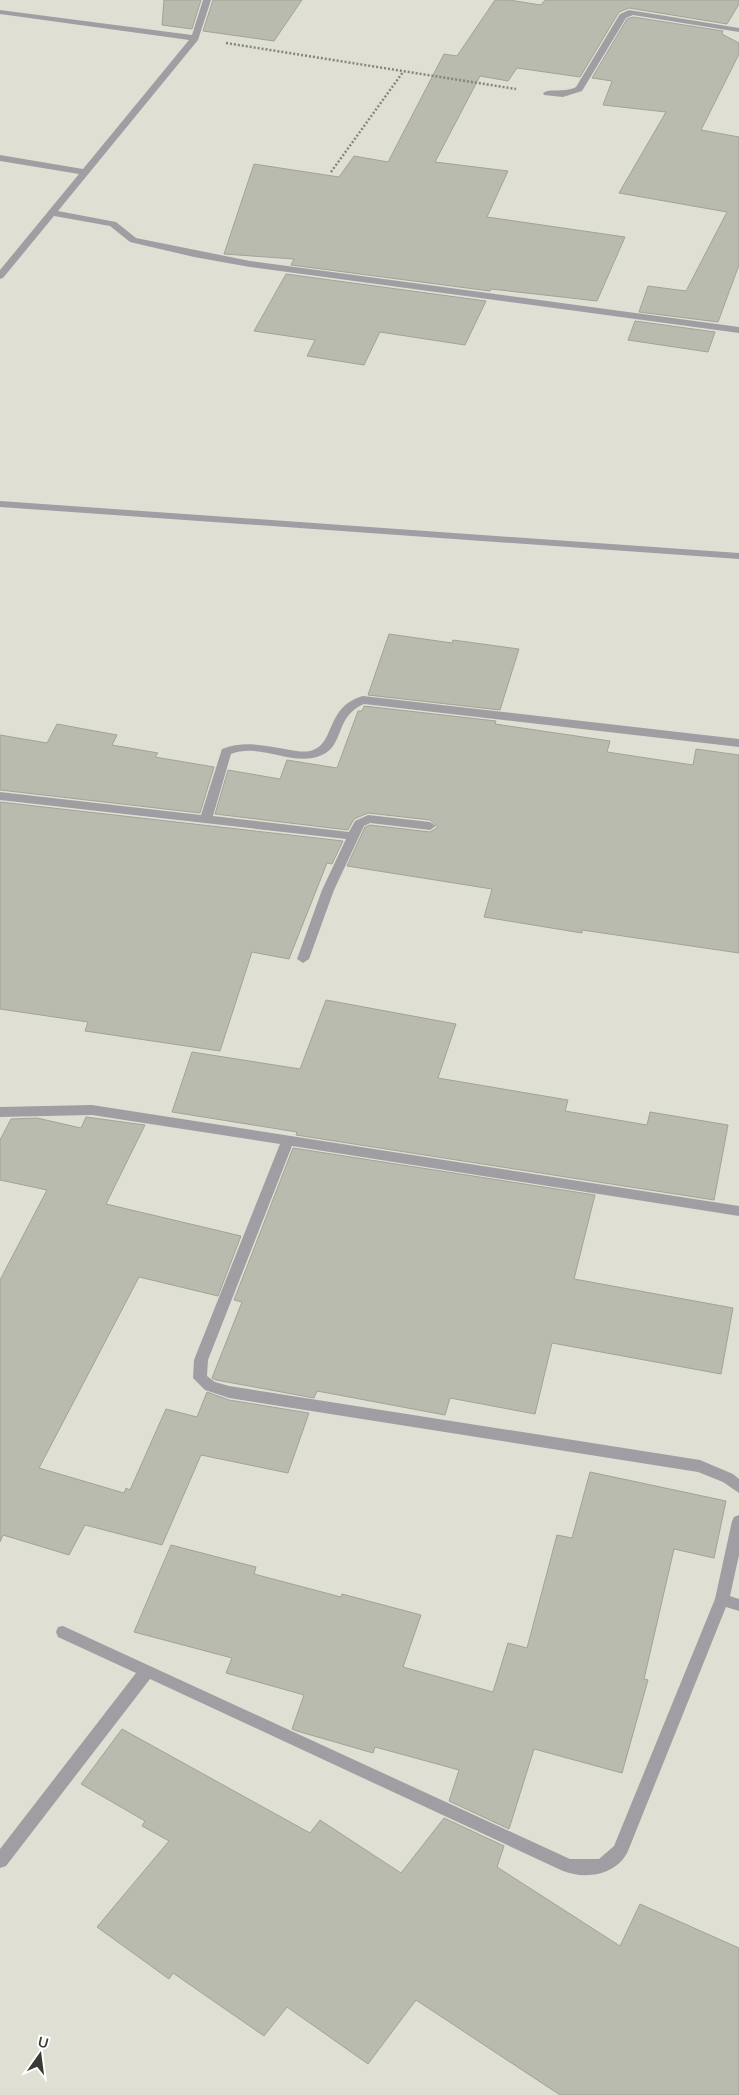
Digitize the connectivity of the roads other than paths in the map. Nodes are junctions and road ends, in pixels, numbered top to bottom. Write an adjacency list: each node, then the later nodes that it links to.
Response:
1 (208, 0): 4 (street)
2 (0, 12): 4 (street)
3 (739, 30): 5 (street)
4 (195, 38): 7 (street)
5 (547, 93)
6 (0, 158): 7 (street)
7 (85, 172): 8 (street)
8 (51, 214): 9 (street); 10 (street)
9 (0, 276)
10 (739, 330)
11 (0, 504): 12 (street)
12 (739, 556)
13 (739, 743): 15 (street)
14 (0, 796): 15 (street)
15 (206, 819): 17 (street)
16 (430, 826): 17 (street)
17 (353, 836): 18 (street)
18 (303, 959)
19 (0, 1112): 20 (street)
20 (288, 1140): 21 (street); 22 (street)
21 (739, 1211)
22 (739, 1487)
23 (739, 1521): 24 (street)
24 (722, 1599): 25 (street); 27 (street)
25 (739, 1605)
26 (63, 1632): 27 (street)
27 (147, 1671): 28 (street)
28 (0, 1861)

